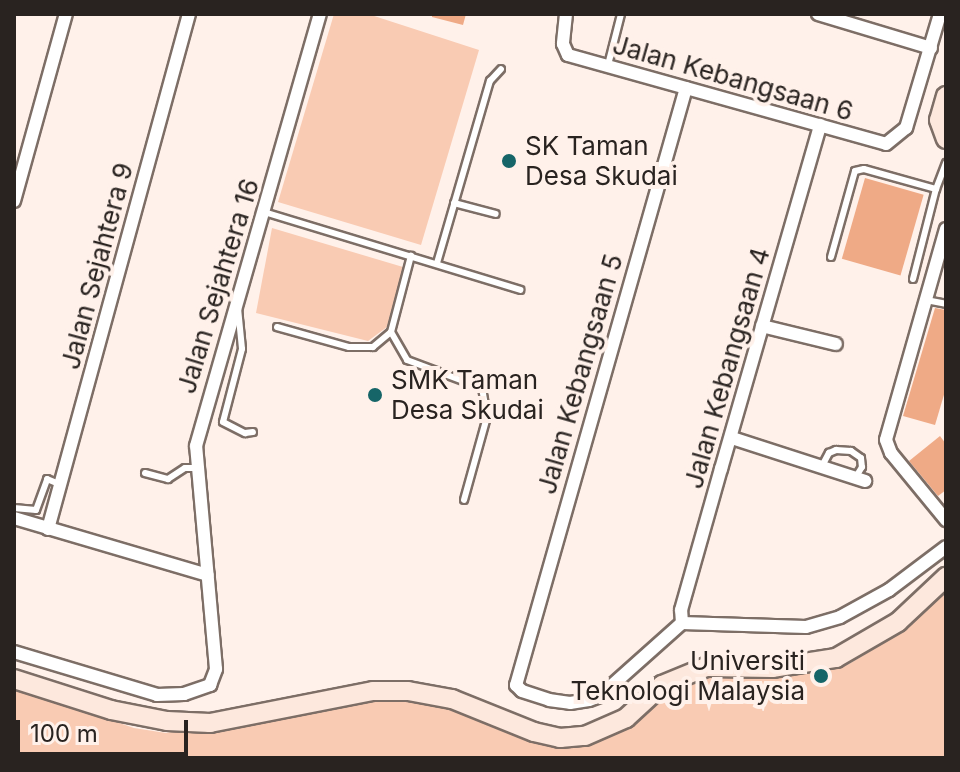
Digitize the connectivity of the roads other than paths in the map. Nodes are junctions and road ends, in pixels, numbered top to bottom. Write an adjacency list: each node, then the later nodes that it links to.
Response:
1 (66, 14): 17 (street)
2 (189, 14): 42 (street, Jalan Sejahtera 9)
3 (320, 14): 19 (street, Jalan Sejahtera 16)
4 (566, 14): 9 (street, Jalan Kebangsaan 6)
5 (621, 14): 9 (lane)
6 (818, 14): 8 (street)
7 (940, 14): 8 (street)
8 (931, 48): 13 (street, Jalan Kebangsaan 6)
9 (607, 66): 11 (street, Jalan Kebangsaan 6)
10 (501, 69): 18 (lane)
11 (686, 88): 13 (street, Jalan Kebangsaan 6); 51 (street, Jalan Kebangsaan 5)
12 (946, 96): 14 (street)
13 (820, 125): 30 (street, Jalan Kebangsaan 4)
14 (946, 139)
15 (946, 163): 16 (lane)
16 (936, 189): 23 (lane); 25 (lane)
17 (14, 201)
18 (454, 203): 20 (lane); 24 (lane)
19 (264, 212): 22 (lane); 28 (street, Jalan Sejahtera 16)
20 (496, 214)
21 (946, 229): 27 (street)
22 (411, 256): 24 (lane); 32 (lane)
23 (831, 257)
24 (437, 263): 26 (lane)
25 (913, 279)
26 (520, 290)
27 (926, 300): 29 (lane); 46 (street)
28 (236, 301): 34 (street, Jalan Sejahtera 16); 35 (lane)
29 (946, 304)
30 (762, 326): 33 (street); 37 (street, Jalan Kebangsaan 4)
31 (277, 327): 32 (lane)
32 (391, 332): 43 (lane)
33 (836, 344)
34 (201, 417): 35 (lane); 39 (street, Jalan Sejahtera 16)
35 (223, 422): 36 (lane)
36 (253, 432)
37 (732, 438): 38 (street); 51 (street, Jalan Kebangsaan 4)
38 (821, 467): 41 (street); 41 (lane)
39 (196, 468): 40 (lane); 49 (street, Jalan Sejahtera 16)
40 (145, 473)
41 (860, 480)
42 (60, 485): 44 (lane); 47 (street, Jalan Sejahtera 9)
43 (464, 500)
44 (14, 508)
45 (14, 518): 47 (street)
46 (946, 520)
47 (48, 529): 49 (street)
48 (946, 547): 51 (street)
49 (208, 575): 52 (street, Jalan Sejahtera 16)
50 (946, 577): 53 (street)
51 (682, 623)
52 (14, 652)
53 (14, 679)

